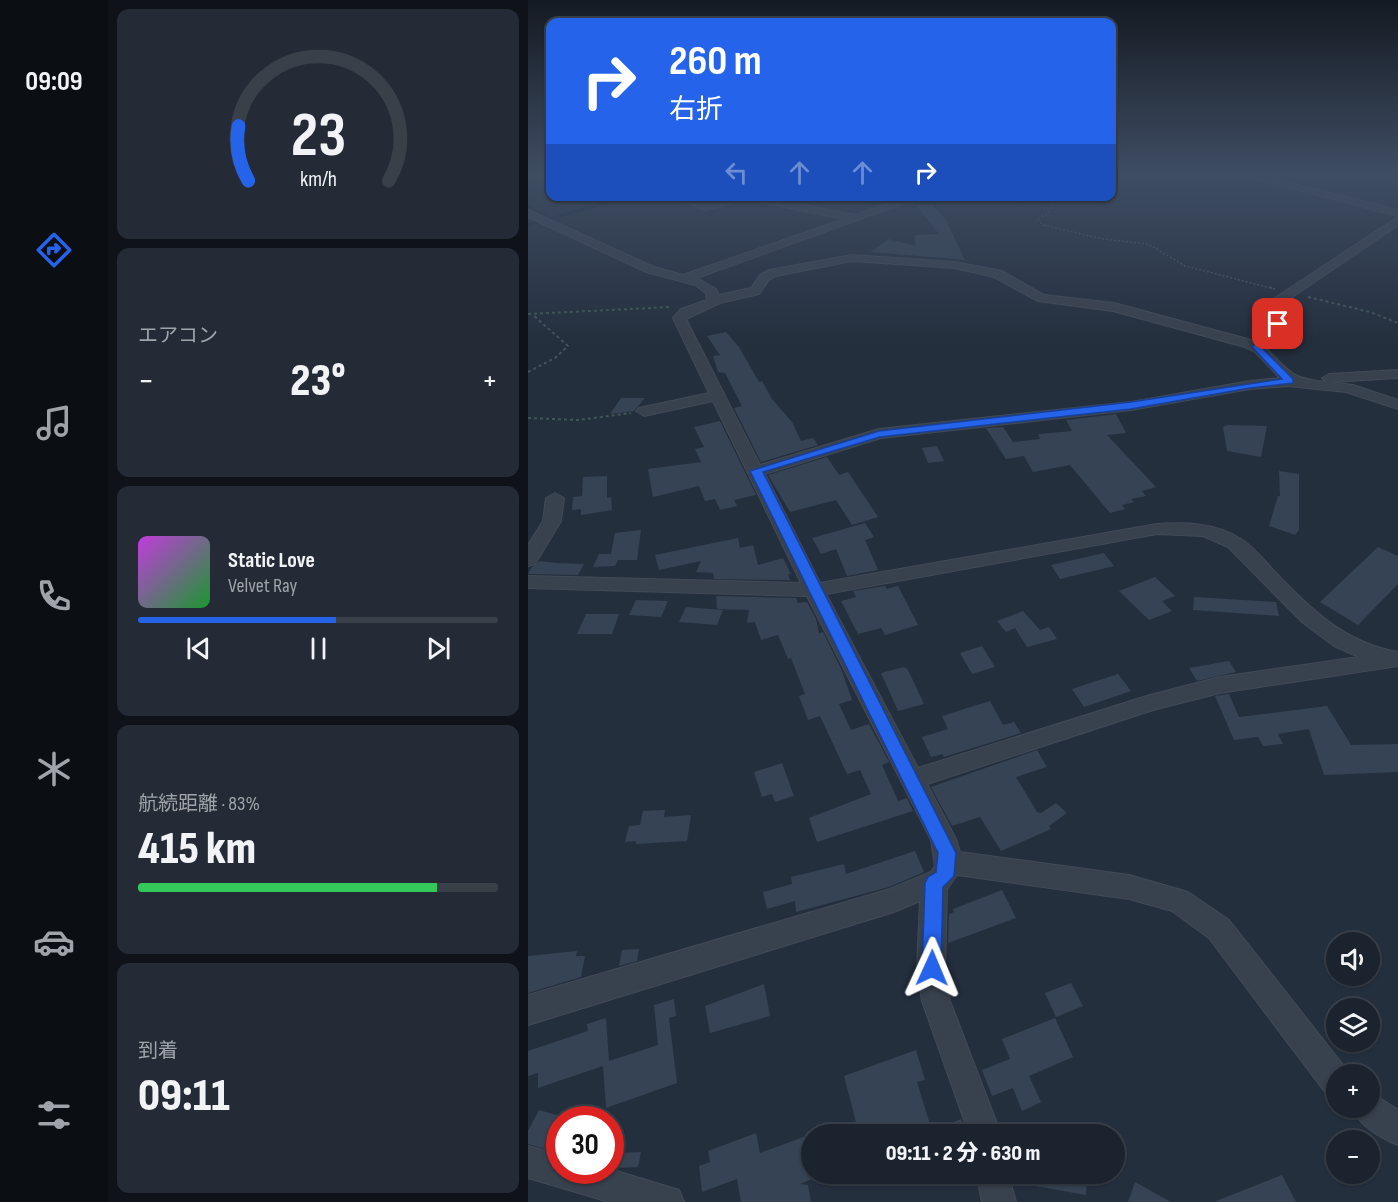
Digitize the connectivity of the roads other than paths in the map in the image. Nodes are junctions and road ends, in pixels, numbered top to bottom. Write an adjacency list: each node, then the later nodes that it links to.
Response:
1 (555, 228): 4 (street)
2 (826, 228): 4 (street)
3 (1386, 228): 6 (street)
4 (685, 278): 5 (street)
5 (715, 300): 6 (street); 9 (street)
6 (1257, 347): 8 (street)
7 (1398, 374): 8 (street)
8 (1290, 381): 10 (street); 12 (street)
9 (718, 395): 11 (street); 12 (street)
10 (1398, 405)
11 (644, 411)
12 (756, 471): 16 (street)
13 (555, 498): 14 (street)
14 (528, 560)
15 (528, 582): 16 (street)
16 (814, 590): 17 (street); 18 (street)
17 (1397, 659): 18 (street)
18 (912, 779): 19 (street)
19 (941, 873): 20 (street); 21 (street); 23 (street)
20 (528, 1010)
21 (1326, 1068)
22 (1380, 1116): 24 (street)
23 (981, 1124)
24 (1398, 1129)
25 (528, 1162): 27 (street)
26 (995, 1184): 28 (street)
27 (667, 1202)
28 (999, 1202)

